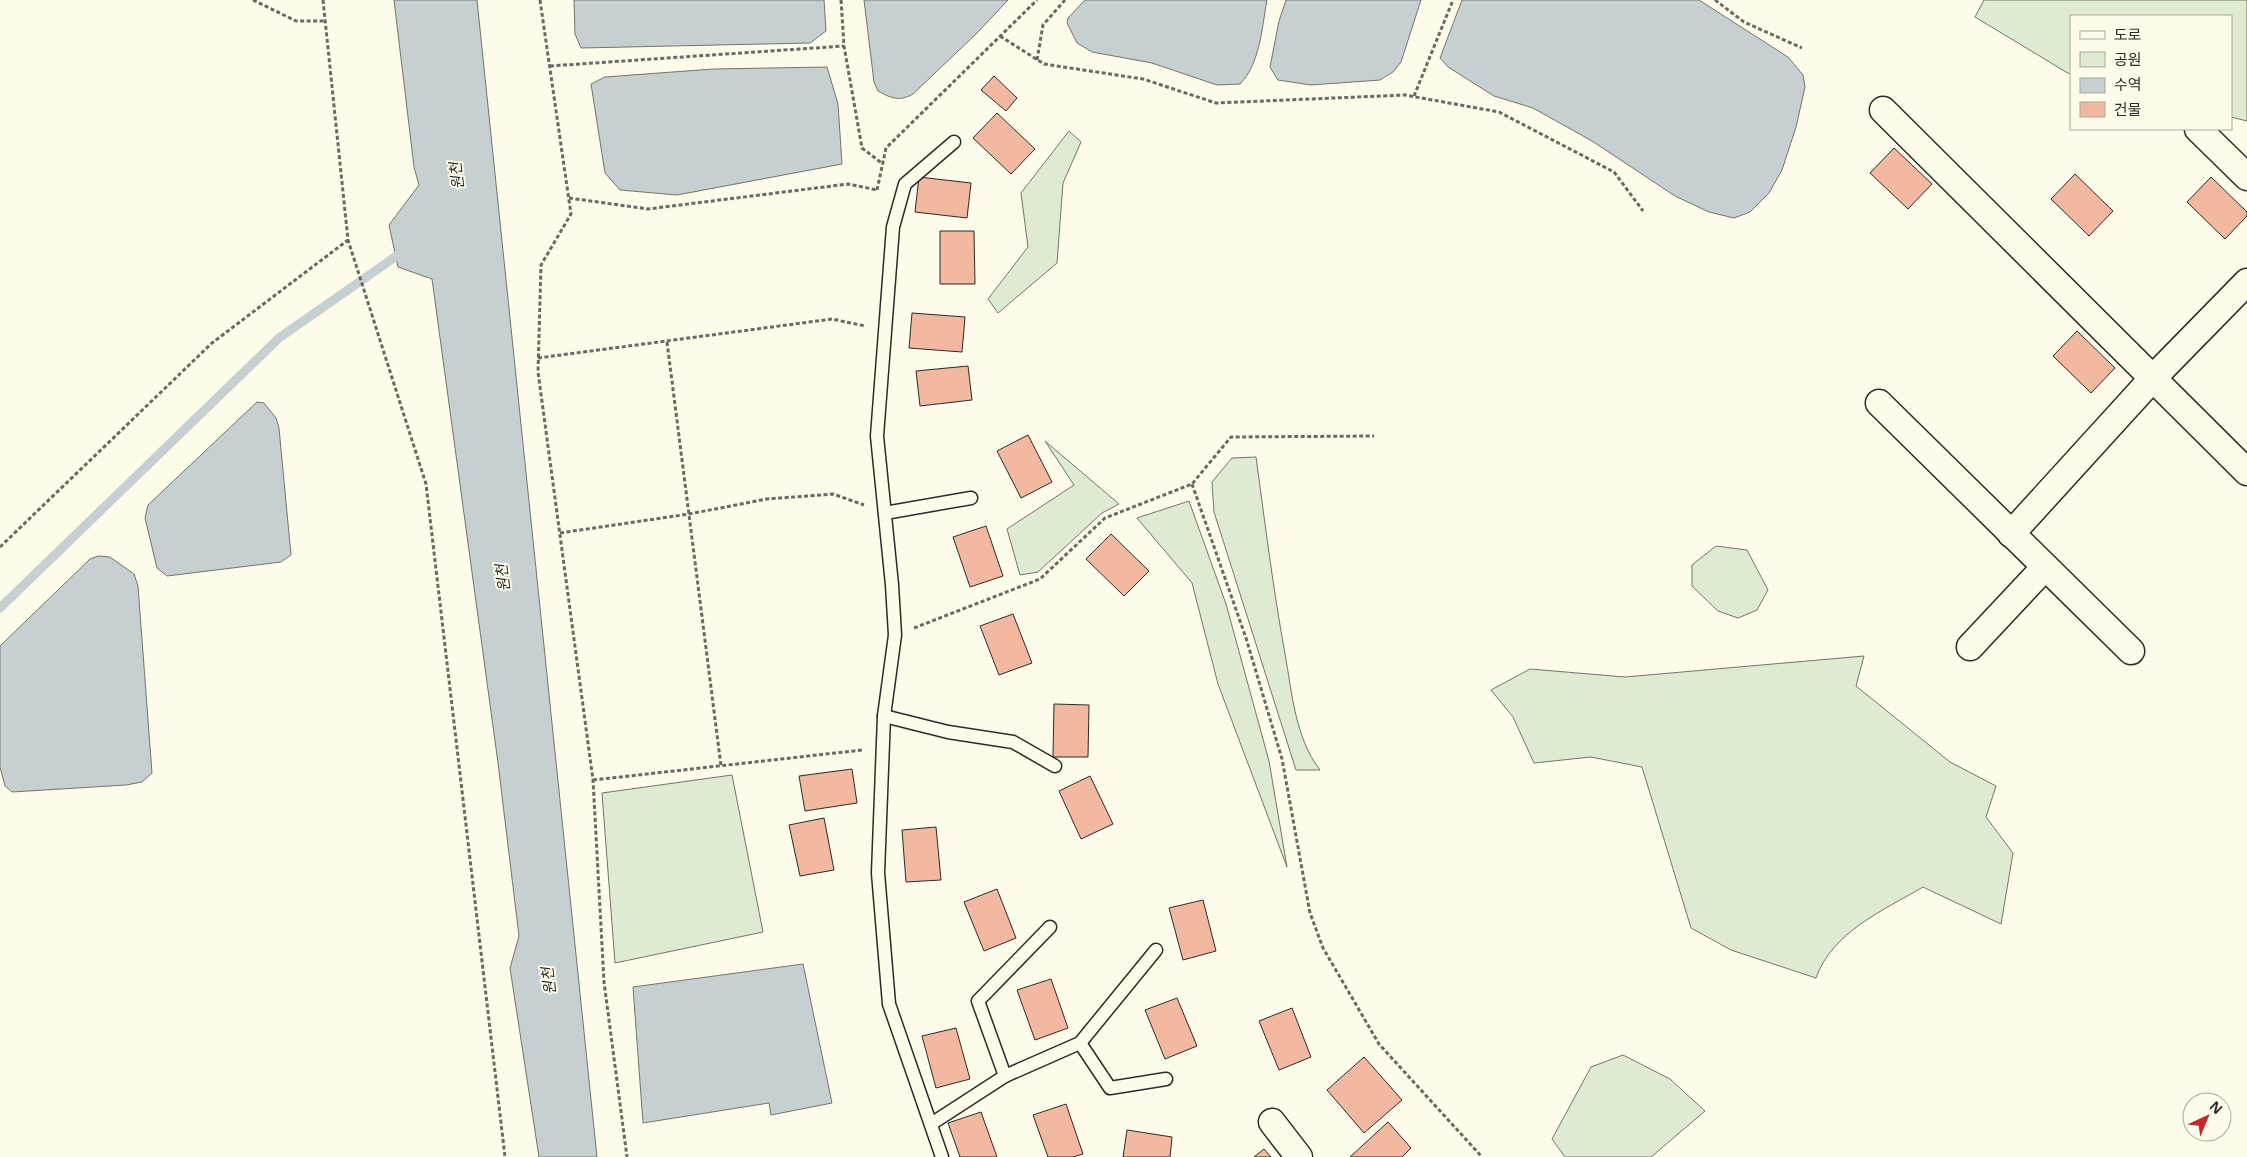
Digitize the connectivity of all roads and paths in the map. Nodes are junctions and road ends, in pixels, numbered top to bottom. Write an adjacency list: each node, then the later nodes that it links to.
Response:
1 (253, 0): 9 (path)
2 (323, 0): 9 (path)
3 (540, 0): 14 (path)
4 (841, 0): 11 (path)
5 (1037, 0): 10 (path)
6 (1065, 0): 13 (path)
7 (1453, 0): 15 (path)
8 (1715, 0): 12 (path)
9 (325, 21): 25 (path)
10 (1000, 36): 13 (path); 19 (path)
11 (844, 46): 14 (path); 19 (path)
12 (1802, 48)
13 (1038, 60): 15 (path)
14 (550, 66): 22 (path)
15 (1414, 96): 23 (path)
16 (1883, 110): 30 (street)
17 (2199, 130): 20 (street)
18 (954, 142): 24 (lane)
19 (883, 164): 21 (path)
20 (2247, 176)
21 (877, 190): 22 (path); 24 (path)
22 (569, 198): 29 (path)
23 (1643, 211)
24 (893, 227): 27 (lane)
25 (348, 240): 40 (path); 57 (path)
26 (2247, 282): 30 (street)
27 (885, 329): 28 (path); 36 (lane)
28 (667, 342): 29 (path); 37 (path)
29 (538, 358): 38 (path)
30 (2153, 378): 33 (street); 39 (street)
31 (1879, 403): 39 (street)
32 (1374, 436): 34 (path)
33 (2247, 472)
34 (1192, 484): 42 (path); 61 (path)
35 (971, 498): 36 (lane)
36 (885, 513): 37 (path); 42 (lane)
37 (689, 514): 38 (path); 47 (path)
38 (560, 533): 49 (path)
39 (2011, 534): 41 (street)
40 (0, 547)
41 (2045, 567): 43 (street); 44 (street)
42 (895, 635): 45 (lane)
43 (1970, 647)
44 (2131, 651)
45 (884, 716): 46 (lane); 48 (lane)
46 (882, 752): 47 (path); 56 (lane)
47 (721, 766): 49 (path)
48 (1055, 766)
49 (593, 780): 58 (path)
50 (1050, 927): 53 (lane)
51 (1156, 950): 52 (lane)
52 (1080, 1043): 53 (lane); 54 (lane)
53 (1005, 1076): 56 (lane)
54 (1166, 1079)
55 (1272, 1122): 60 (street)
56 (931, 1124): 59 (lane)
57 (505, 1157)
58 (627, 1157)
59 (942, 1157)
60 (1299, 1157)
61 (1482, 1157)

